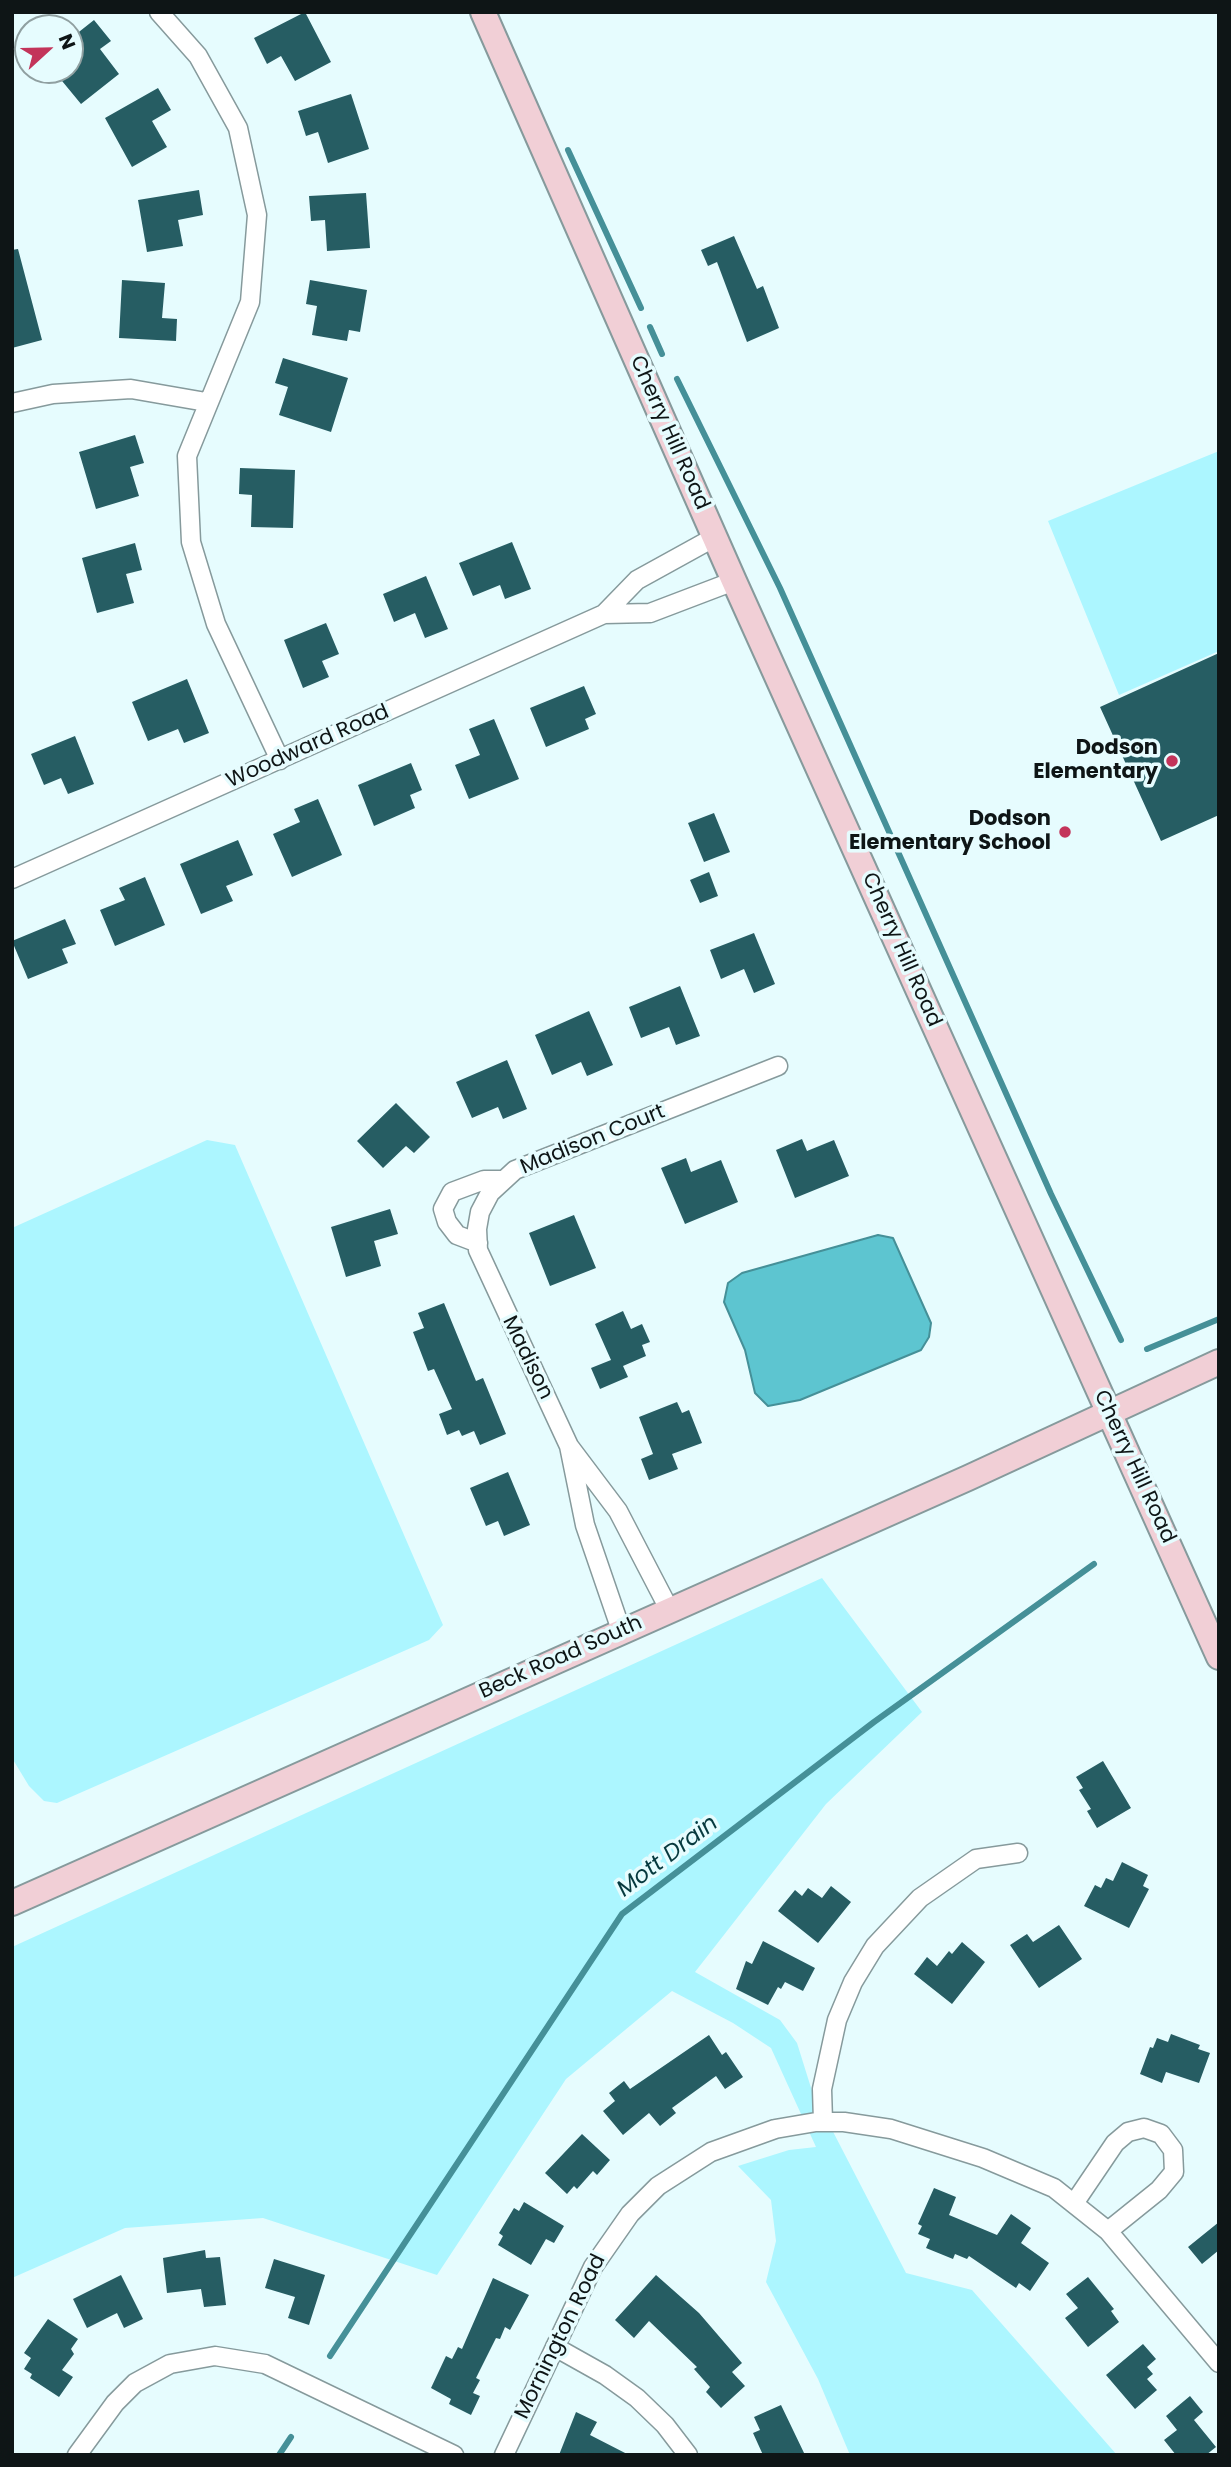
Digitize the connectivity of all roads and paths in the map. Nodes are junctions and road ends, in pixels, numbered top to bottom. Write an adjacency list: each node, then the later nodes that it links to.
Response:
1 (159, 12): 3 (street)
2 (483, 12): 5 (main road, Cherry Hill Road)
3 (206, 402): 4 (street); 8 (street)
4 (12, 403)
5 (715, 537): 6 (main road, Cherry Hill Road); 7 (street, Woodward Road)
6 (734, 581): 7 (street, Woodward Road); 15 (main road, Cherry Hill Road)
7 (604, 614): 8 (street, Woodward Road)
8 (280, 760): 9 (street, Woodward Road)
9 (12, 879)
10 (778, 1066): 11 (street, Madison Court)
11 (501, 1180): 12 (street, Madison Court); 12 (street)
12 (478, 1243): 13 (street, Madison Court)
13 (485, 1270): 16 (street, Madison)
14 (1219, 1362): 15 (main road, Beck Road South)
15 (1109, 1412): 17 (main road, Beck Road South); 19 (main road, Cherry Hill Road)
16 (569, 1446): 17 (street, Madison); 18 (street, Madison)
17 (669, 1609): 18 (main road, Beck Road South)
18 (621, 1630): 21 (main road, Beck Road South)
19 (1219, 1657)
20 (1018, 1853): 22 (street)
21 (12, 1903)
22 (823, 2121): 23 (street, Mornington Road); 25 (street, Mornington Road)
23 (1075, 2202): 24 (street, Mornington Road); 24 (street)
24 (1108, 2231): 26 (street, Mornington Road)
25 (555, 2347): 29 (street, Mornington Road); 30 (street)
26 (1219, 2363)
27 (77, 2455): 28 (street)
28 (454, 2455)
29 (504, 2455)
30 (688, 2455)

